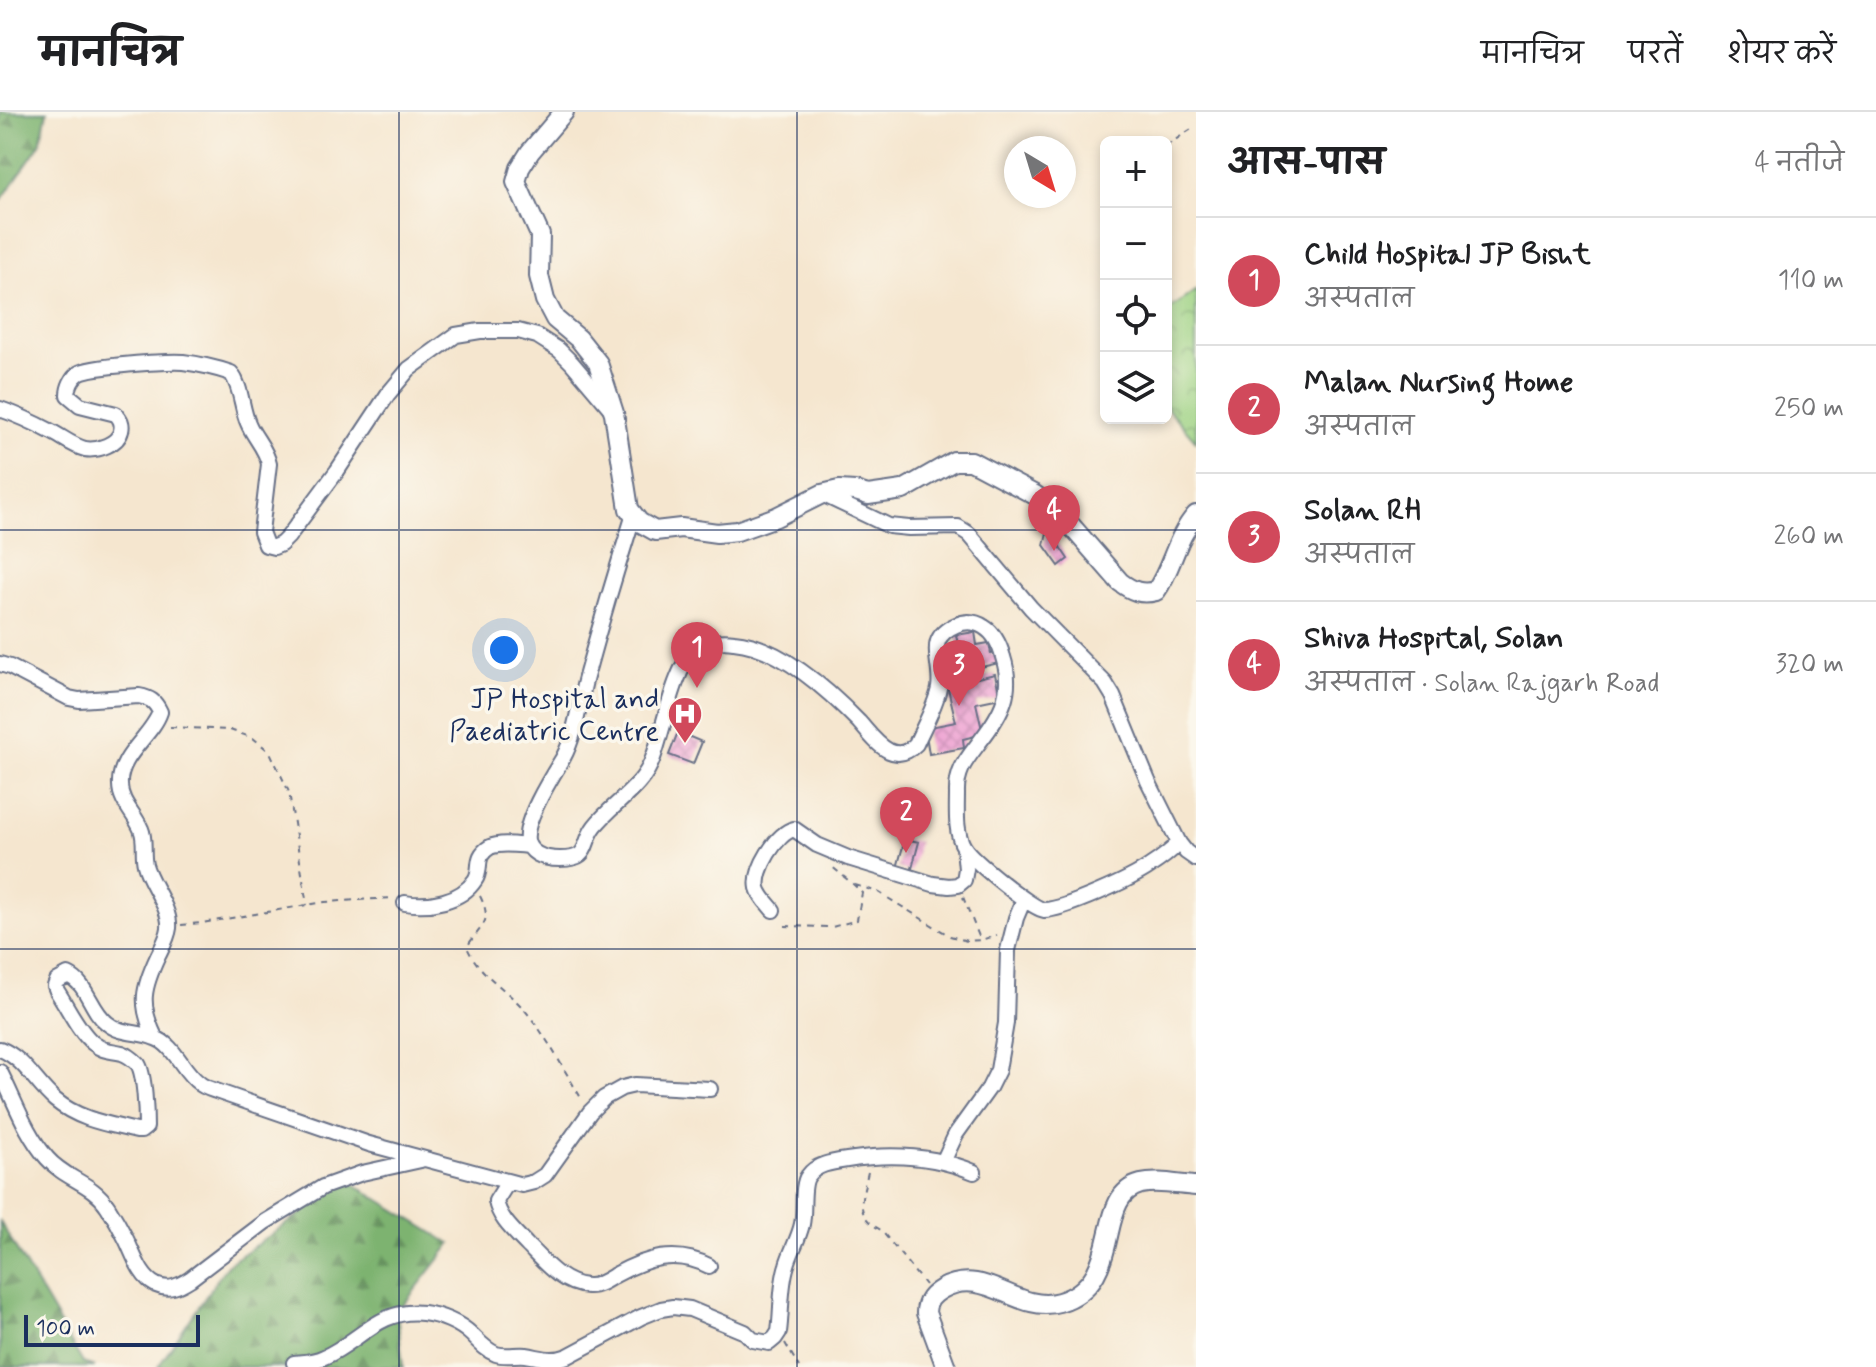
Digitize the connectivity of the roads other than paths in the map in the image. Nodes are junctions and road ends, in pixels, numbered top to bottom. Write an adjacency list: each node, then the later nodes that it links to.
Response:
1 (564, 112): 3 (main road)
2 (0, 409): 3 (street)
3 (614, 413): 5 (main road)
4 (822, 494): 5 (main road); 6 (main road); 8 (street)
5 (634, 514): 9 (street)
6 (1196, 515)
7 (0, 664): 15 (street)
8 (1179, 843): 11 (street); 12 (street)
9 (529, 846): 10 (street); 13 (street)
10 (964, 848): 12 (street); 14 (street)
11 (1196, 859)
12 (1024, 899): 20 (street)
13 (405, 903)
14 (773, 910)
15 (155, 1037): 16 (street); 19 (street)
16 (0, 1049)
17 (0, 1072): 19 (street)
18 (710, 1089): 22 (street)
19 (425, 1159): 22 (street)
20 (943, 1162): 21 (street); 25 (street)
21 (974, 1172)
22 (508, 1182): 24 (street)
23 (1196, 1186): 26 (main road)
24 (709, 1266)
25 (294, 1363)
26 (946, 1367)

